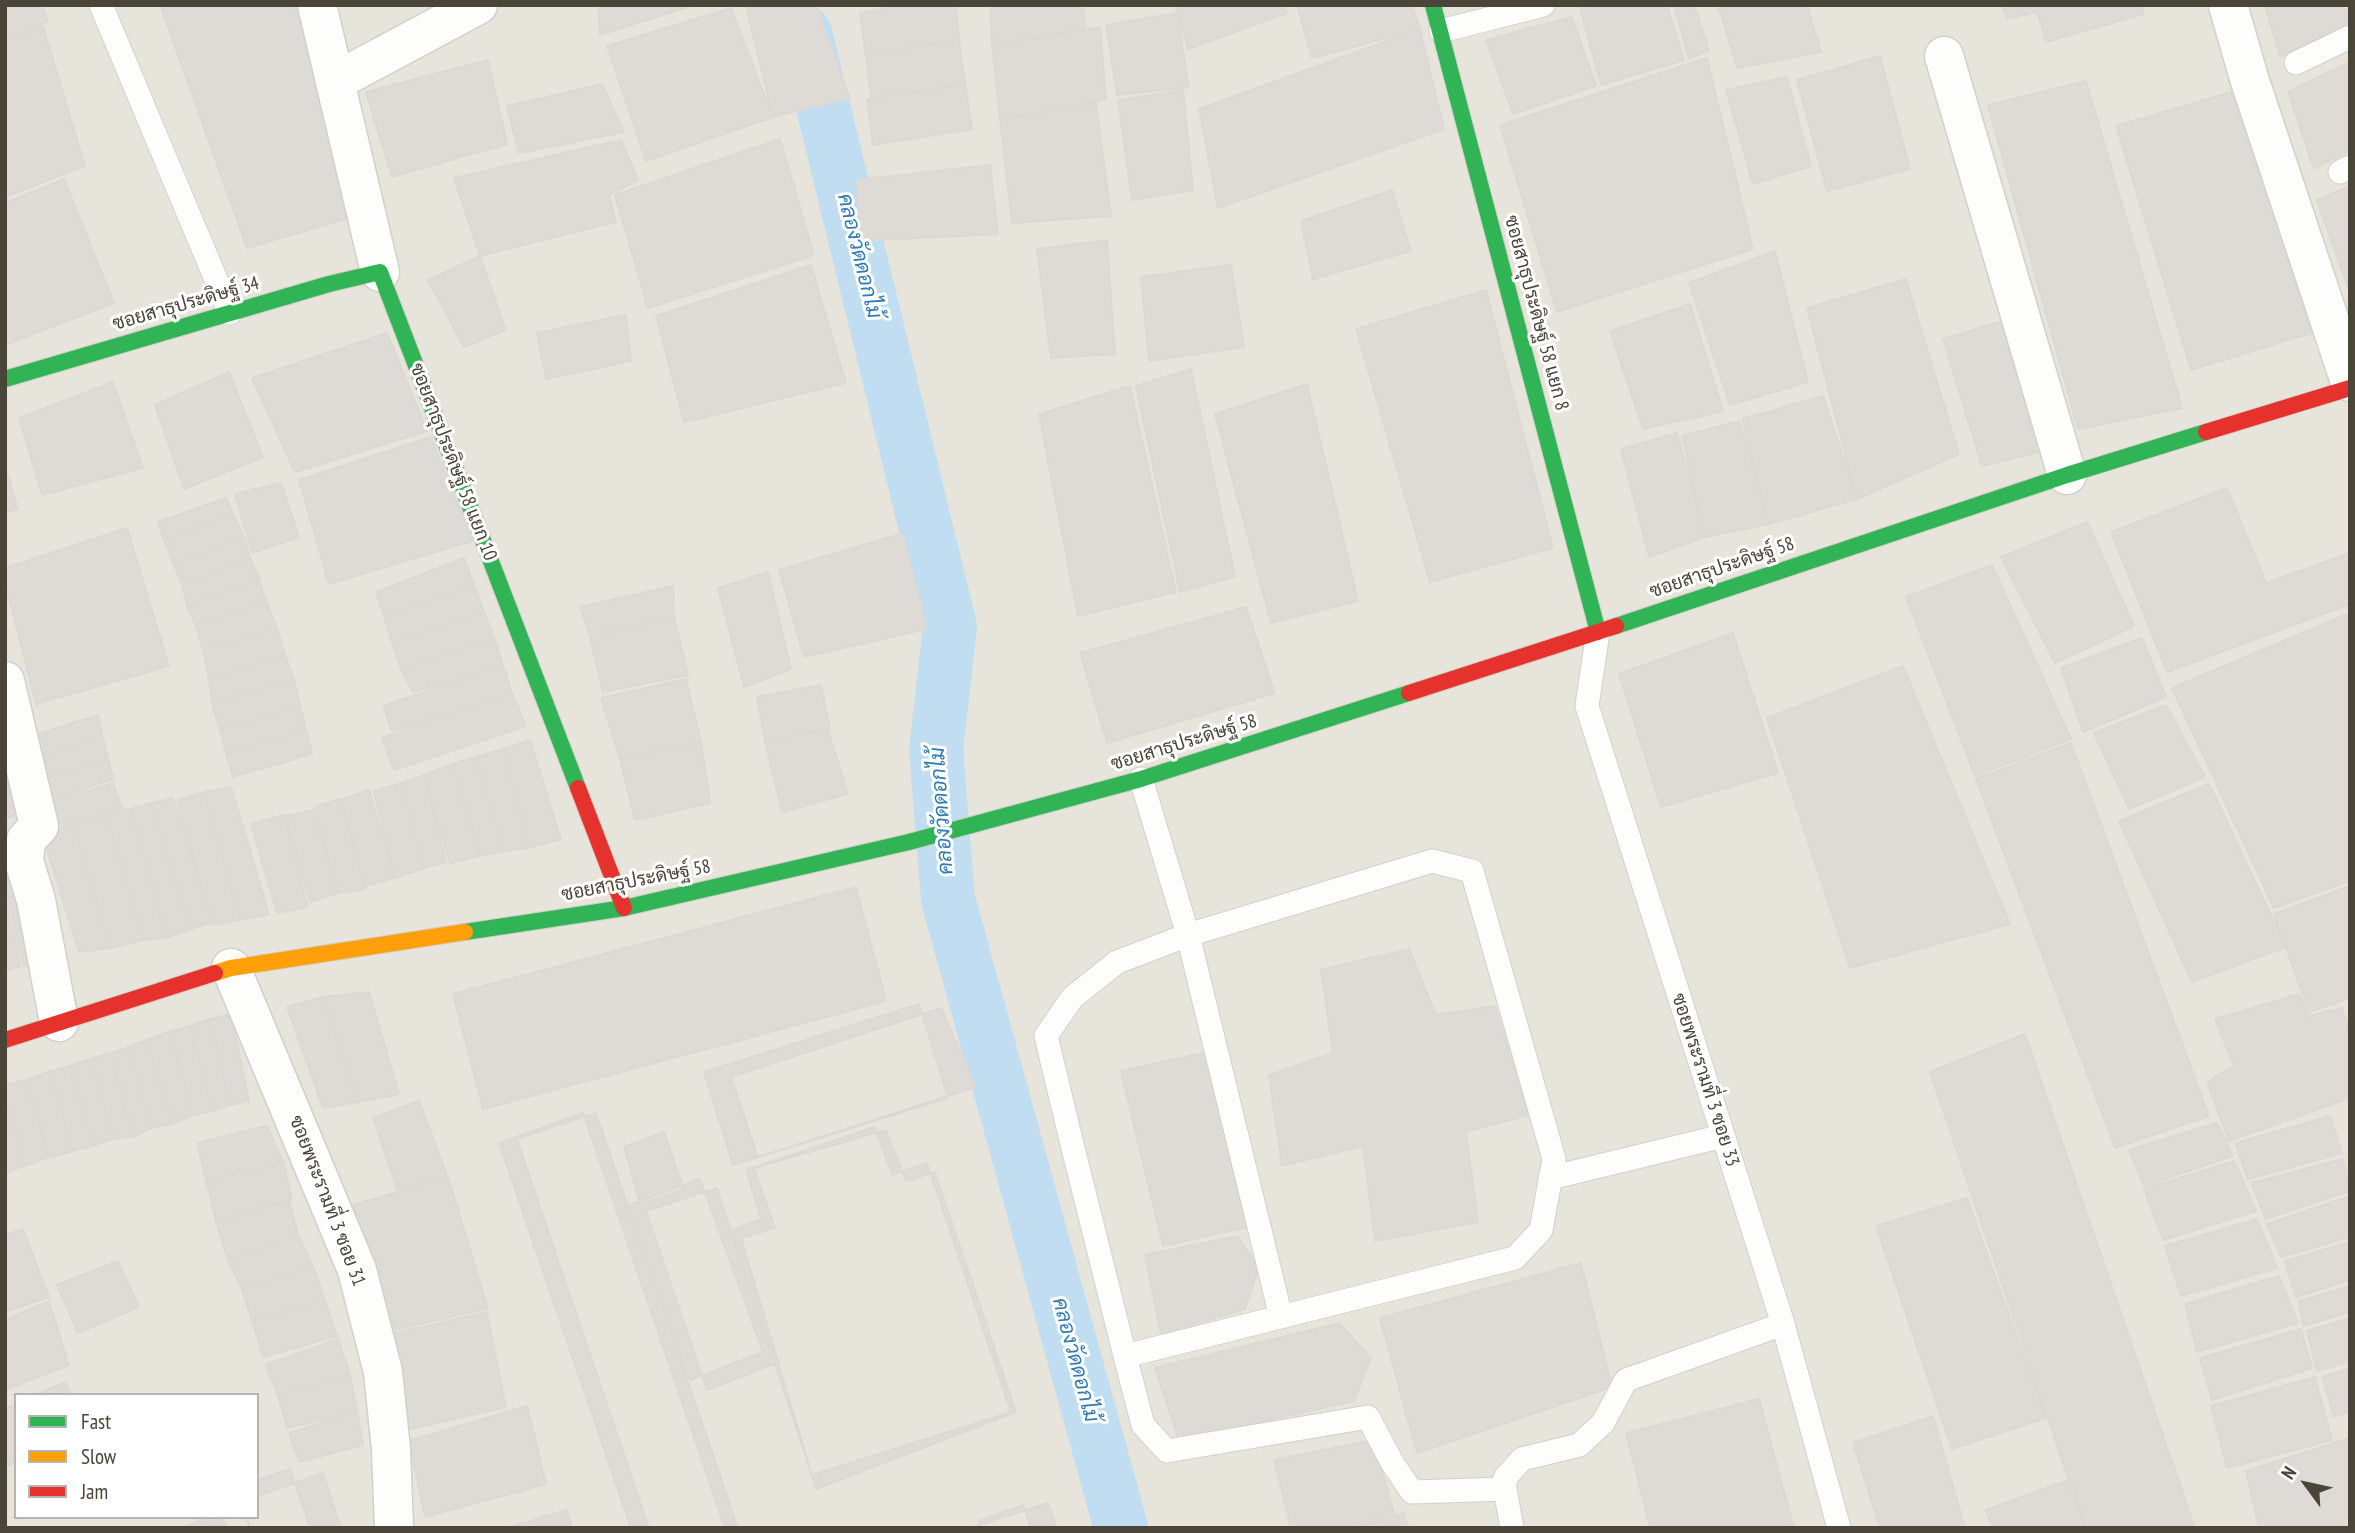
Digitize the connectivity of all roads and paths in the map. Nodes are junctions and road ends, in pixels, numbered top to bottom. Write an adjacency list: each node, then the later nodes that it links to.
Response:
1 (101, 5): 13 (lane)
2 (317, 5): 11 (street, ซอยสาธุประดิษฐ์ 58 แยก 10)
3 (478, 5): 11 (street)
4 (1433, 5): 7 (street, ซอยสาธุประดิษฐ์ 58 แยก 8)
5 (1543, 5): 7 (lane)
6 (2228, 5): 15 (street)
7 (1441, 31): 18 (street, ซอยสาธุประดิษฐ์ 58 แยก 8)
8 (2350, 37): 10 (lane)
9 (1944, 56): 17 (street)
10 (2296, 63)
11 (335, 80): 12 (street, ซอยสาธุประดิษฐ์ 58 แยก 10)
12 (380, 272): 13 (street, ซอยสาธุประดิษฐ์ 34); 21 (street, ซอยสาธุประดิษฐ์ 58 แยก 10)
13 (230, 313): 14 (street, ซอยสาธุประดิษฐ์ 34)
14 (5, 379)
15 (2350, 382)
16 (2350, 388): 17 (street, ซอยสาธุประดิษฐ์ 58)
17 (2067, 475): 18 (street, ซอยสาธุประดิษฐ์ 58)
18 (1598, 632): 20 (street, ซอยสาธุประดิษฐ์ 58); 26 (lane, ซอยพระรามที่ 3 ซอย 33)
19 (5, 681): 24 (street)
20 (1141, 779): 21 (street, ซอยสาธุประดิษฐ์ 58); 22 (lane)
21 (624, 908): 23 (street, ซอยสาธุประดิษฐ์ 58)
22 (1188, 934): 27 (lane); 28 (lane); 30 (lane)
23 (231, 968): 24 (street, ซอยสาธุประดิษฐ์ 58); 32 (street, ซอยพระรามที่ 3 ซอย 31)
24 (59, 1022): 25 (street, ซอยสาธุประดิษฐ์ 58)
25 (5, 1040)
26 (1723, 1136): 27 (lane); 29 (lane, ซอยพระรามที่ 3 ซอย 33)
27 (1550, 1178): 28 (lane)
28 (1281, 1317): 30 (lane)
29 (1783, 1324): 31 (lane); 34 (lane, ซอยพระรามที่ 3 ซอย 33)
30 (1125, 1356): 31 (lane)
31 (1505, 1489): 33 (lane)
32 (394, 1528)
33 (1512, 1528)
34 (1839, 1528)

